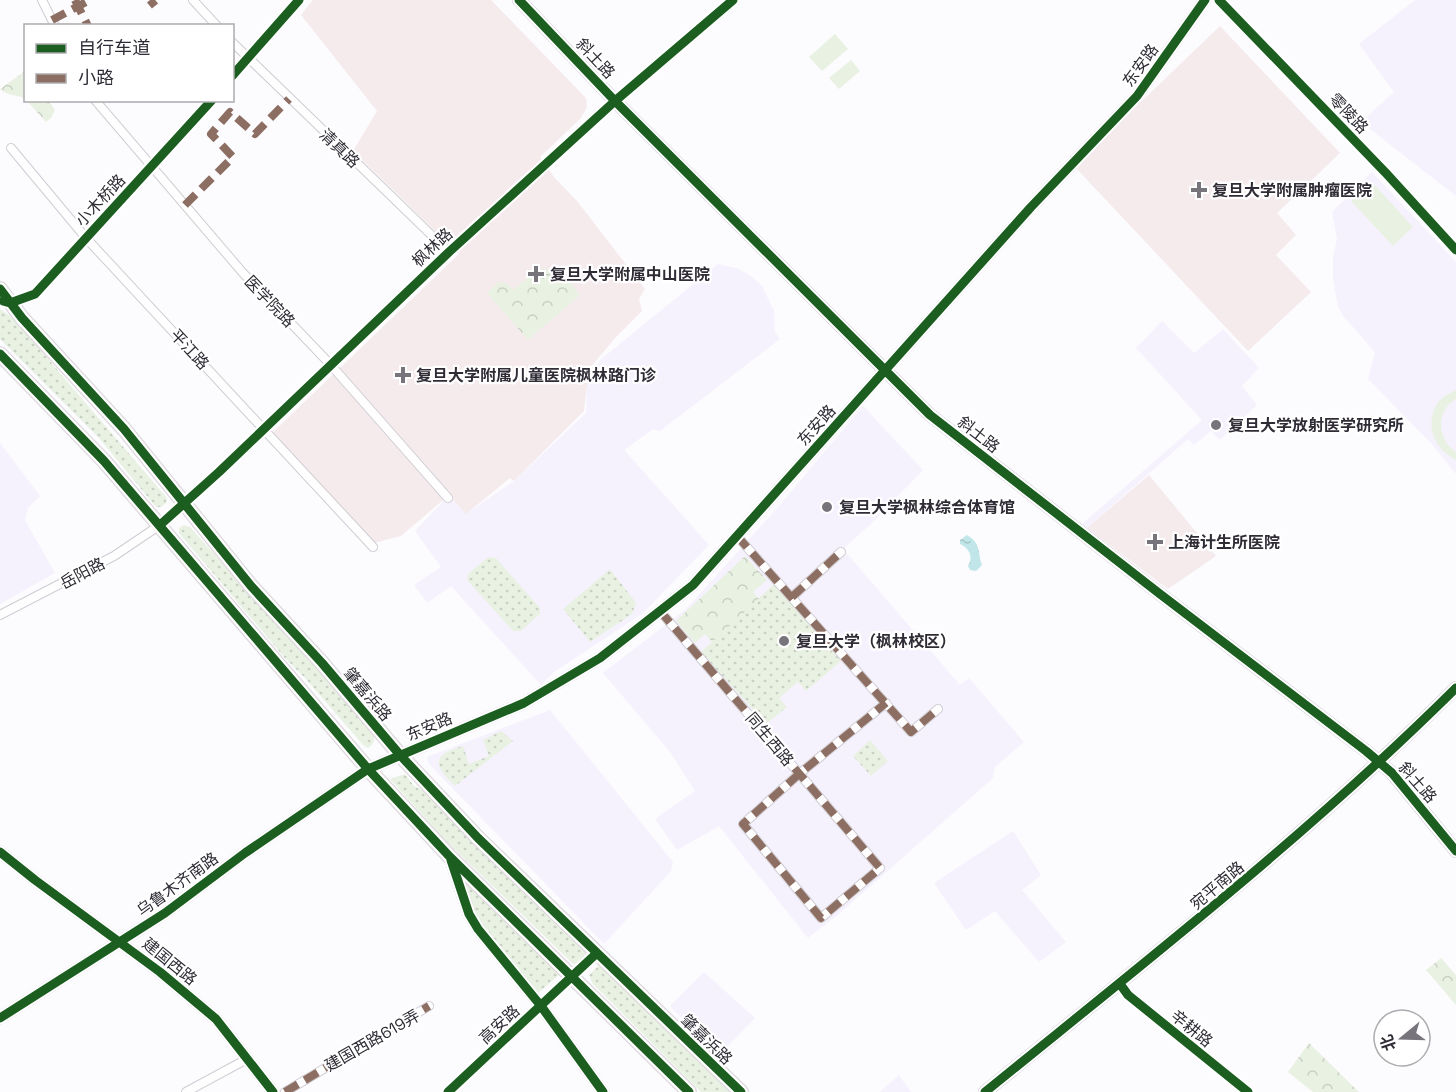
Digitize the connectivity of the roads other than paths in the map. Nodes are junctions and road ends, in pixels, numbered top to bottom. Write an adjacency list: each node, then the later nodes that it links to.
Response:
1 (42, 0): 8 (street)
2 (193, 0): 9 (street)
3 (299, 0): 11 (street)
4 (519, 0): 13 (main road, 斜土路)
5 (733, 0): 13 (street, 枫林路)
6 (1205, 0): 25 (street, 东安路)
7 (1219, 0): 19 (street, 零陵路)
8 (54, 24)
9 (215, 24)
10 (234, 44): 11 (street, 清真路)
11 (248, 58): 12 (street); 20 (street, 清真路)
12 (234, 74)
13 (615, 101): 20 (street, 枫林路); 25 (main road, 斜土路)
14 (97, 102): 17 (street, 医学院路)
15 (210, 102): 17 (street, 小木桥路)
16 (11, 148): 18 (street, 平江路)
17 (152, 166): 18 (street, 小木桥路); 24 (street, 医学院路)
18 (86, 238): 22 (street, 小木桥路); 26 (street, 平江路)
19 (1456, 250)
20 (449, 252): 24 (street, 枫林路)
21 (0, 289): 22 (main road, 肇嘉浜路)
22 (5, 302): 28 (main road, 肇嘉浜路)
23 (0, 354): 29 (main road)
24 (330, 364): 26 (street, 枫林路); 27 (street, 医学院路)
25 (886, 370): 30 (street, 东安路); 40 (main road, 斜土路)
26 (264, 428): 28 (street, 枫林路); 31 (street, 平江路)
27 (448, 498)
28 (185, 502): 29 (street, 枫林路); 39 (main road, 肇嘉浜路)
29 (160, 525): 35 (street, 岳阳路); 41 (main road)
30 (737, 536): 33 (street); 34 (street, 东安路)
31 (374, 546)
32 (841, 552): 33 (street)
33 (792, 597): 37 (street)
34 (660, 611): 39 (street, 东安路); 42 (street, 同生西路)
35 (0, 615)
36 (1456, 687): 40 (main road, 宛平南路)
37 (886, 703): 38 (street); 42 (street)
38 (938, 709)
39 (400, 755): 41 (street, 东安路); 47 (main road, 肇嘉浜路)
40 (1379, 762): 43 (main road, 斜土路); 49 (main road, 宛平南路)
41 (368, 769): 45 (main road); 46 (street, 乌鲁木齐南路)
42 (799, 774): 42 (street, 同生西路)
43 (1456, 851)
44 (0, 852): 46 (street, 建国西路)
45 (450, 857): 48 (main road); 51 (street)
46 (121, 941): 52 (street, 乌鲁木齐南路); 53 (street, 建国西路)
47 (597, 953): 48 (street, 高安路); 60 (main road, 肇嘉浜路)
48 (571, 978): 51 (street, 高安路); 59 (main road)
49 (1120, 984): 61 (main road, 宛平南路); 62 (street, 辛耕路)
50 (429, 1006): 56 (street, 建国西路619弄)
51 (542, 1006): 57 (street, 高安路); 58 (street)
52 (0, 1018)
53 (247, 1059): 54 (street); 55 (street, 建国西路)
54 (186, 1092)
55 (273, 1092)
56 (285, 1092)
57 (448, 1092)
58 (603, 1092)
59 (689, 1092)
60 (741, 1092)
61 (985, 1092)
62 (1248, 1092)

